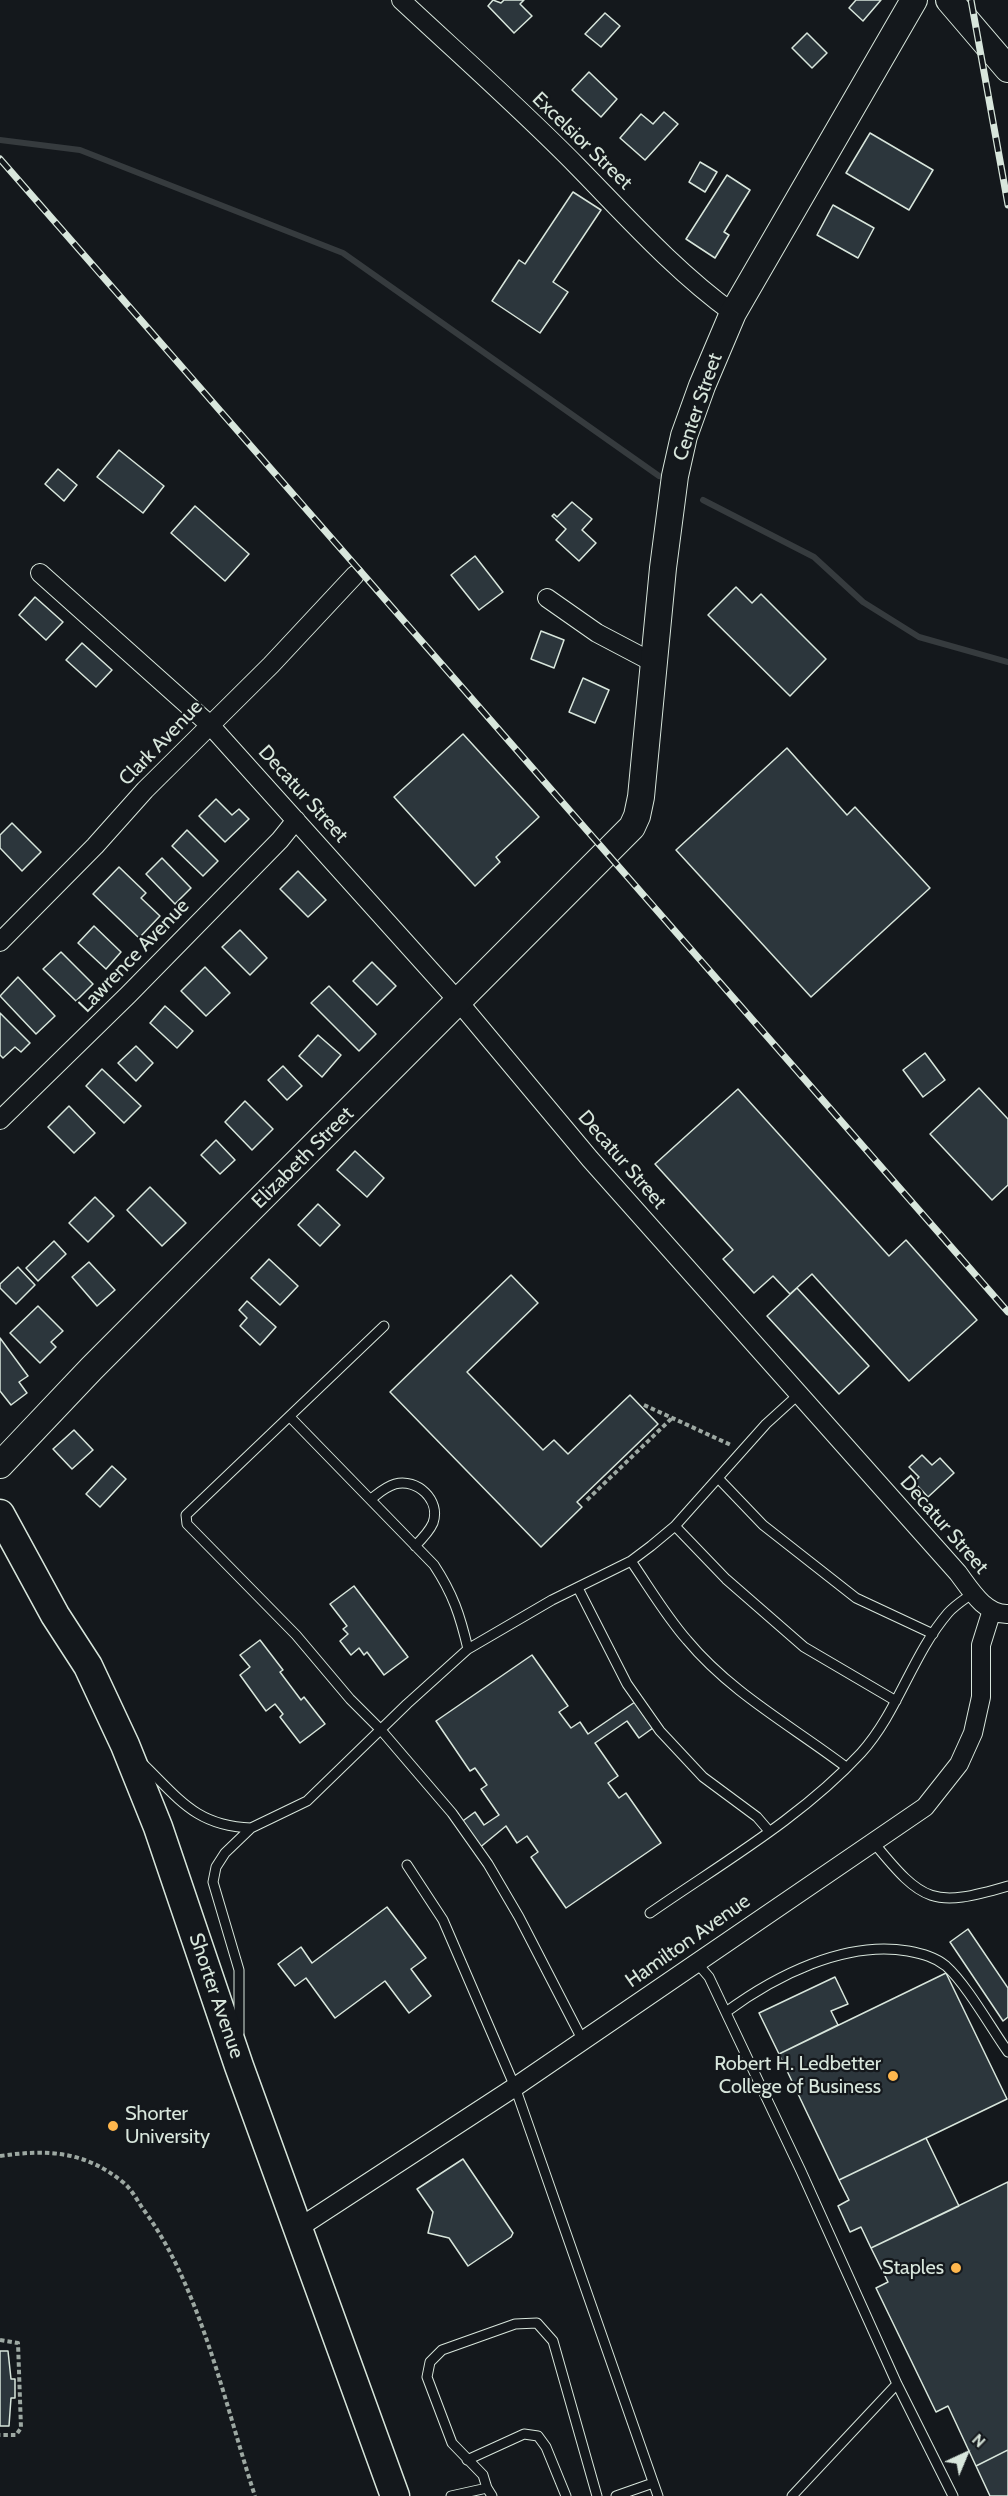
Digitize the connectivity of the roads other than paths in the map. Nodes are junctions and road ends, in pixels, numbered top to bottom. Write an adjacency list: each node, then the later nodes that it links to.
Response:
1 (401, 0): 5 (street, Excelsior Street)
2 (914, 0): 5 (street, Center Street)
3 (949, 0): 4 (street)
4 (1008, 69)
5 (733, 313): 9 (street, Center Street)
6 (40, 573): 10 (street, Decatur Street)
7 (354, 575): 10 (street, Clark Avenue)
8 (547, 598): 9 (street)
9 (654, 663): 12 (street, Center Street)
10 (210, 725): 11 (street, Decatur Street); 13 (street, Clark Avenue)
11 (296, 820): 14 (street, Decatur Street); 15 (street, Lawrence Avenue)
12 (607, 851): 14 (street, Elizabeth Street)
13 (0, 942)
14 (458, 1001): 17 (street, Decatur Street); 19 (street, Elizabeth Street)
15 (0, 1120)
16 (384, 1326): 18 (lane)
17 (799, 1394): 20 (lane); 27 (street, Decatur Street)
18 (290, 1417): 21 (lane); 32 (lane)
19 (0, 1465)
20 (718, 1478): 23 (lane); 29 (lane)
21 (371, 1499): 24 (lane); 24 (lane)
22 (0, 1514): 33 (main road, Shorter Avenue)
23 (675, 1526): 25 (lane); 31 (lane)
24 (416, 1546): 30 (lane)
25 (631, 1561): 26 (lane); 34 (lane)
26 (578, 1588): 30 (lane); 36 (lane)
27 (973, 1593): 28 (street, Decatur Street); 29 (lane)
28 (1000, 1612): 37 (street, Hamilton Avenue)
29 (933, 1634): 31 (lane)
30 (468, 1649): 32 (lane)
31 (896, 1701): 34 (lane)
32 (381, 1730): 35 (lane); 43 (lane)
33 (125, 1745): 35 (lane); 45 (main road, Shorter Avenue)
34 (846, 1767): 36 (lane)
35 (251, 1828): 45 (lane)
36 (769, 1830): 40 (lane)
37 (874, 1843): 39 (lane); 41 (street, Hamilton Avenue)
38 (407, 1864): 46 (lane)
39 (1008, 1887)
40 (650, 1912)
41 (696, 1963): 42 (lane); 43 (street, Hamilton Avenue)
42 (726, 2012): 44 (lane); 48 (lane)
43 (583, 2041): 46 (street, Hamilton Avenue)
44 (1008, 2052)
45 (239, 2066): 47 (main road, Shorter Avenue)
46 (515, 2088): 47 (street, Hamilton Avenue); 50 (lane)
47 (297, 2229): 52 (main road, Shorter Avenue)
48 (897, 2384): 58 (lane); 59 (lane)
49 (467, 2460): 51 (lane); 54 (lane); 55 (lane)
50 (653, 2483): 56 (lane); 57 (lane)
51 (489, 2492): 53 (lane)
52 (395, 2496)
53 (451, 2496)
54 (566, 2496)
55 (597, 2496)
56 (616, 2496)
57 (658, 2496)
58 (792, 2496)
59 (953, 2496)

